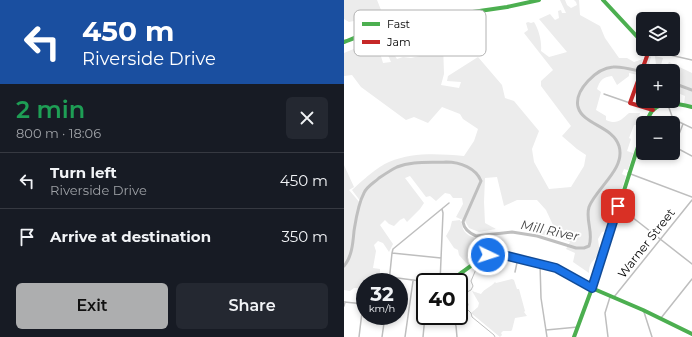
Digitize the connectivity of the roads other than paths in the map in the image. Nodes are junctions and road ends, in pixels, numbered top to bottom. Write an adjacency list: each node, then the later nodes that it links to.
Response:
1 (539, 0): 3 (street)
2 (603, 0): 4 (street)
3 (484, 10)
4 (636, 35)
5 (354, 39): 6 (street)
6 (344, 42)
7 (646, 56): 11 (street)
8 (674, 56): 9 (street)
9 (692, 60)
10 (604, 94): 11 (street)
11 (630, 103): 16 (street)
12 (680, 105): 13 (street)
13 (692, 107)
14 (658, 108): 16 (street)
15 (669, 108): 18 (street)
16 (653, 110): 17 (street)
17 (650, 116)
18 (683, 124): 19 (street); 20 (street)
19 (692, 128)
20 (680, 132)
21 (680, 150): 23 (street)
22 (636, 151): 24 (street)
23 (692, 156)
24 (628, 173): 25 (street); 28 (street)
25 (692, 197)
26 (692, 200): 30 (street, Warner Street)
27 (449, 203): 29 (street)
28 (618, 206): 30 (street); 44 (street)
29 (442, 209): 31 (street); 32 (street)
30 (660, 239): 35 (street); 45 (street, Warner Street)
31 (392, 253): 32 (street); 37 (street)
32 (440, 258): 38 (street)
33 (518, 258): 34 (street); 36 (street); 39 (street)
34 (540, 264): 44 (street); 56 (street)
35 (692, 264)
36 (515, 272)
37 (390, 273)
38 (440, 273)
39 (460, 273)
40 (692, 279): 50 (street)
41 (408, 280): 42 (street)
42 (413, 281): 43 (street); 60 (street)
43 (416, 281)
44 (592, 288): 45 (street); 55 (street)
45 (612, 297): 49 (street); 65 (street)
46 (344, 302): 47 (street); 48 (street)
47 (356, 303)
48 (344, 306)
49 (644, 310): 50 (street); 66 (street)
50 (661, 318): 57 (street)
51 (361, 325): 58 (street)
52 (384, 325): 59 (street)
53 (425, 325): 61 (street)
54 (456, 325): 62 (street)
55 (578, 327): 56 (street); 64 (street)
56 (546, 330): 63 (street)
57 (692, 334)
58 (359, 337)
59 (382, 337)
60 (405, 337)
61 (423, 337)
62 (457, 337)
63 (547, 337)
64 (574, 337)
65 (608, 337)
66 (652, 337)

